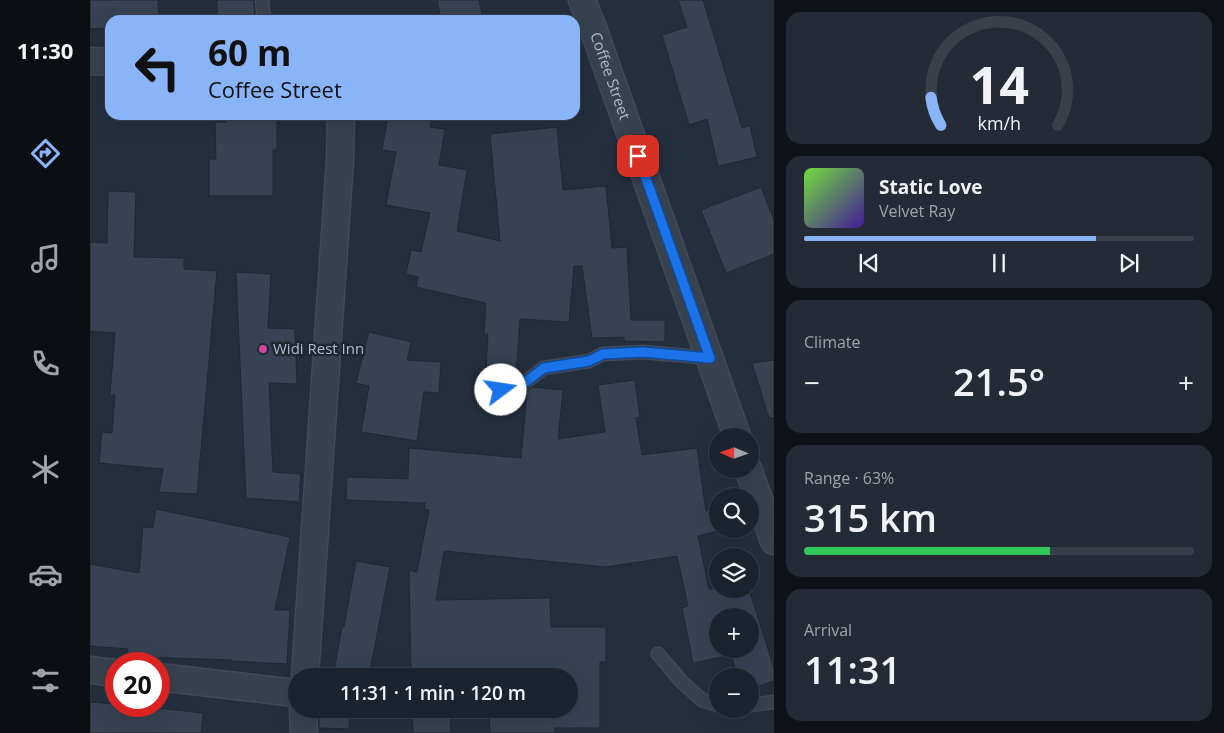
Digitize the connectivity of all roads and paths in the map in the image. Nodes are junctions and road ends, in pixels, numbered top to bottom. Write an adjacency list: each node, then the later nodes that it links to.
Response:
1 (262, 0): 3 (lane)
2 (582, 0): 4 (street, Coffee Street)
3 (264, 15)
4 (584, 31): 8 (street, Coffee Street)
5 (90, 61): 6 (street)
6 (105, 62)
7 (341, 120): 14 (street)
8 (710, 358): 9 (lane); 10 (street, Coffee Street)
9 (488, 377)
10 (734, 428)
11 (751, 478): 12 (street)
12 (774, 541)
13 (658, 654): 19 (lane)
14 (305, 668)
15 (90, 670): 16 (street)
16 (105, 671)
17 (170, 678): 18 (street)
18 (288, 692)
19 (709, 702)
20 (774, 702): 21 (lane)
21 (759, 704)
22 (304, 718): 23 (street)
23 (304, 733)

